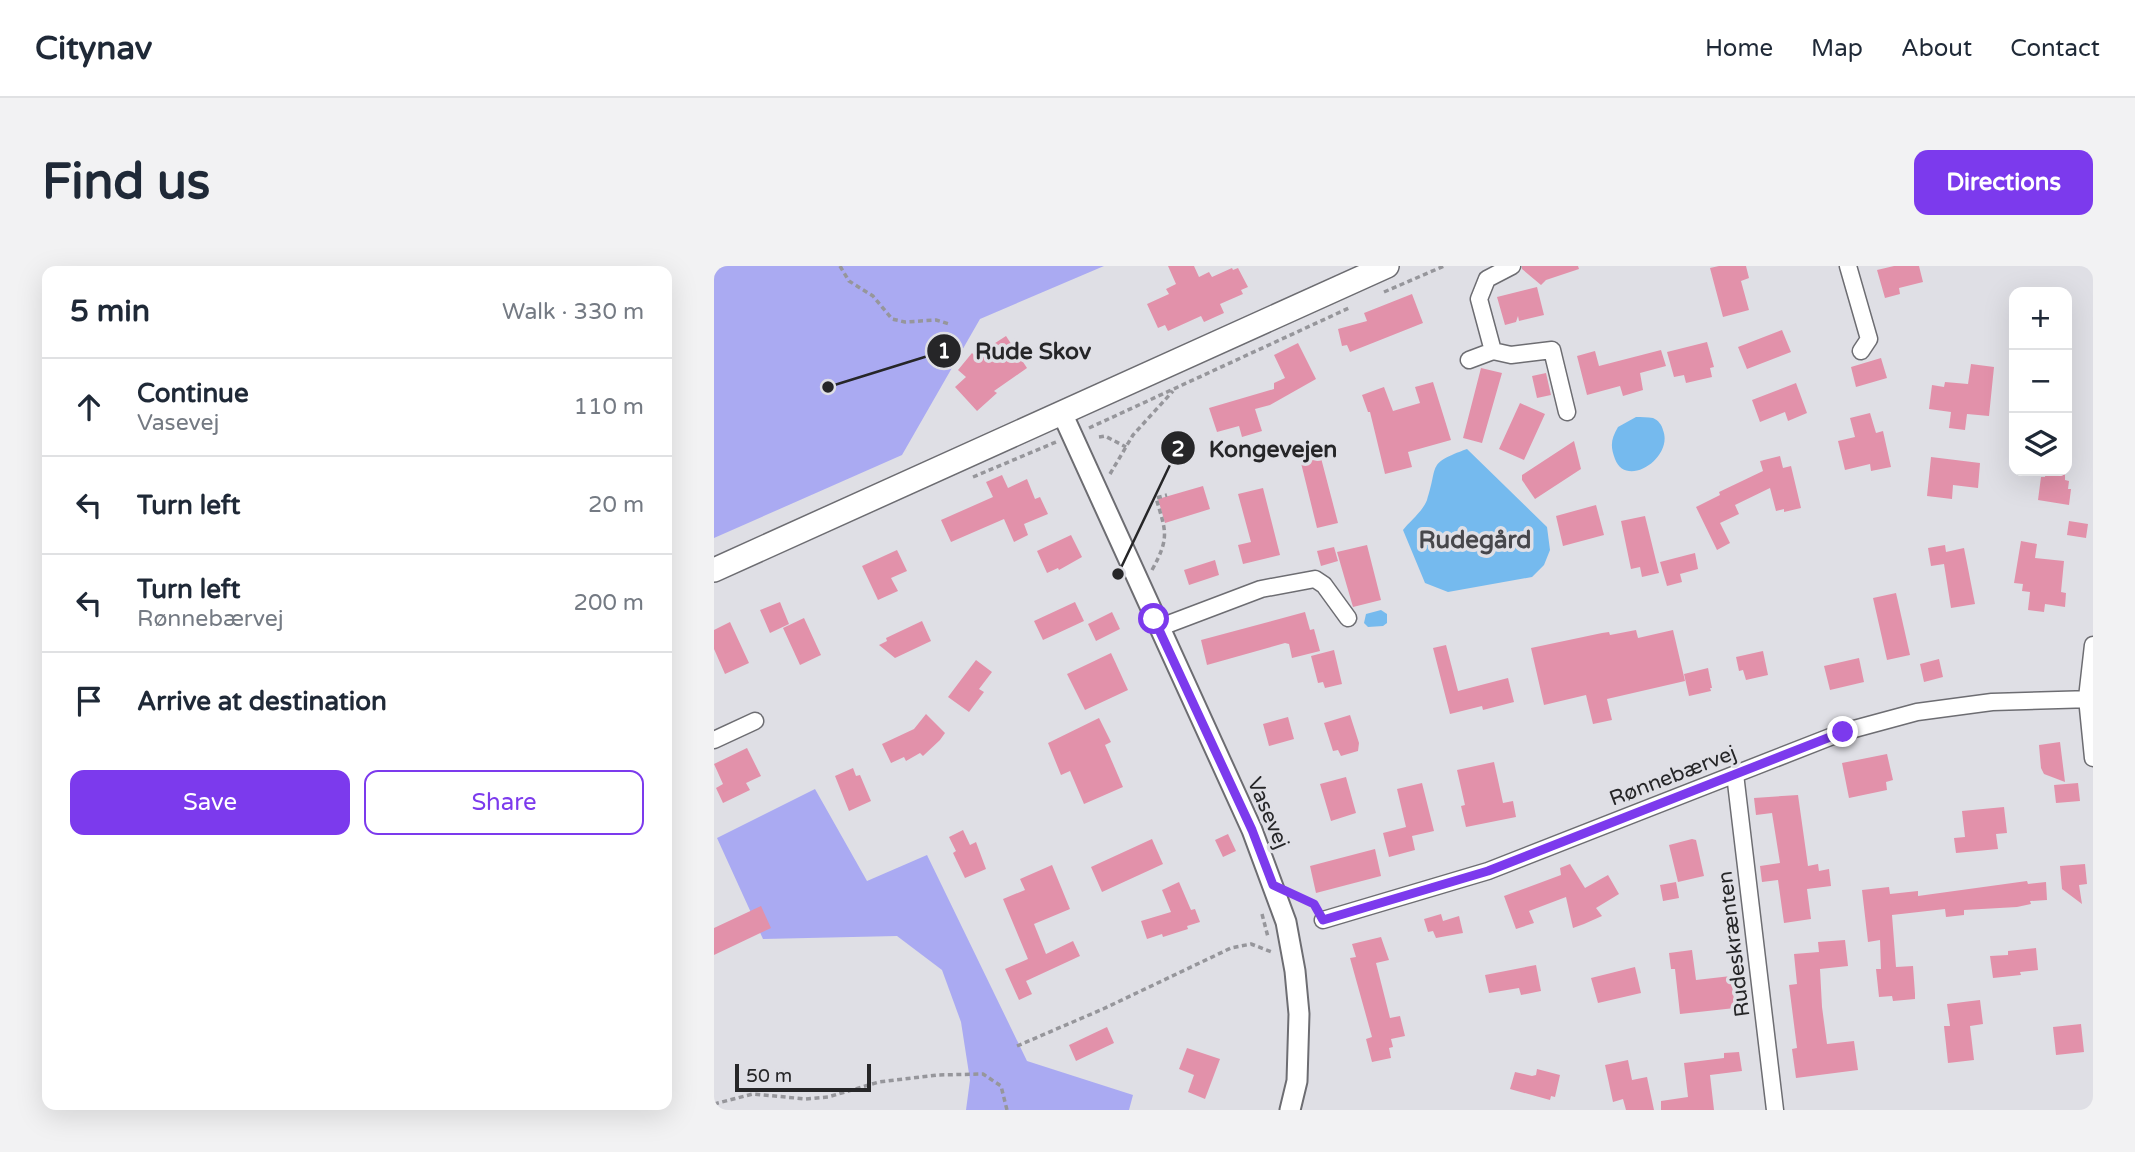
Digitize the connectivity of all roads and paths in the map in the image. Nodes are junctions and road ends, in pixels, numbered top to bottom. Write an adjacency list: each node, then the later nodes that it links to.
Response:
1 (840, 266): 5 (path)
2 (1387, 266): 11 (main road)
3 (1512, 266): 6 (street)
4 (1848, 266): 7 (street)
5 (949, 324)
6 (1493, 351): 8 (street); 10 (street)
7 (1861, 351)
8 (1469, 360)
9 (1175, 389): 13 (path)
10 (1567, 412)
11 (1062, 413): 14 (street, Vasevej); 16 (main road)
12 (1099, 437): 13 (path)
13 (1126, 447): 14 (path)
14 (1098, 494): 17 (street, Vasevej)
15 (1167, 495): 17 (path)
16 (714, 569)
17 (1141, 590): 19 (street, Vasevej)
18 (1348, 618): 19 (street)
19 (1158, 628): 26 (street, Vasevej)
20 (2093, 645): 21 (street)
21 (2090, 699): 24 (street); 25 (street, Rønnebærvej)
22 (755, 721): 23 (street)
23 (714, 740)
24 (2093, 758)
25 (1735, 774): 27 (street, Rønnebærvej); 33 (street, Rudeskrænten)
26 (1273, 885): 27 (path); 32 (street, Vasevej)
27 (1323, 920)
28 (1274, 964): 29 (path)
29 (1017, 1046)
30 (714, 1104): 31 (path)
31 (1007, 1110)
32 (1290, 1110)
33 (1775, 1110)

